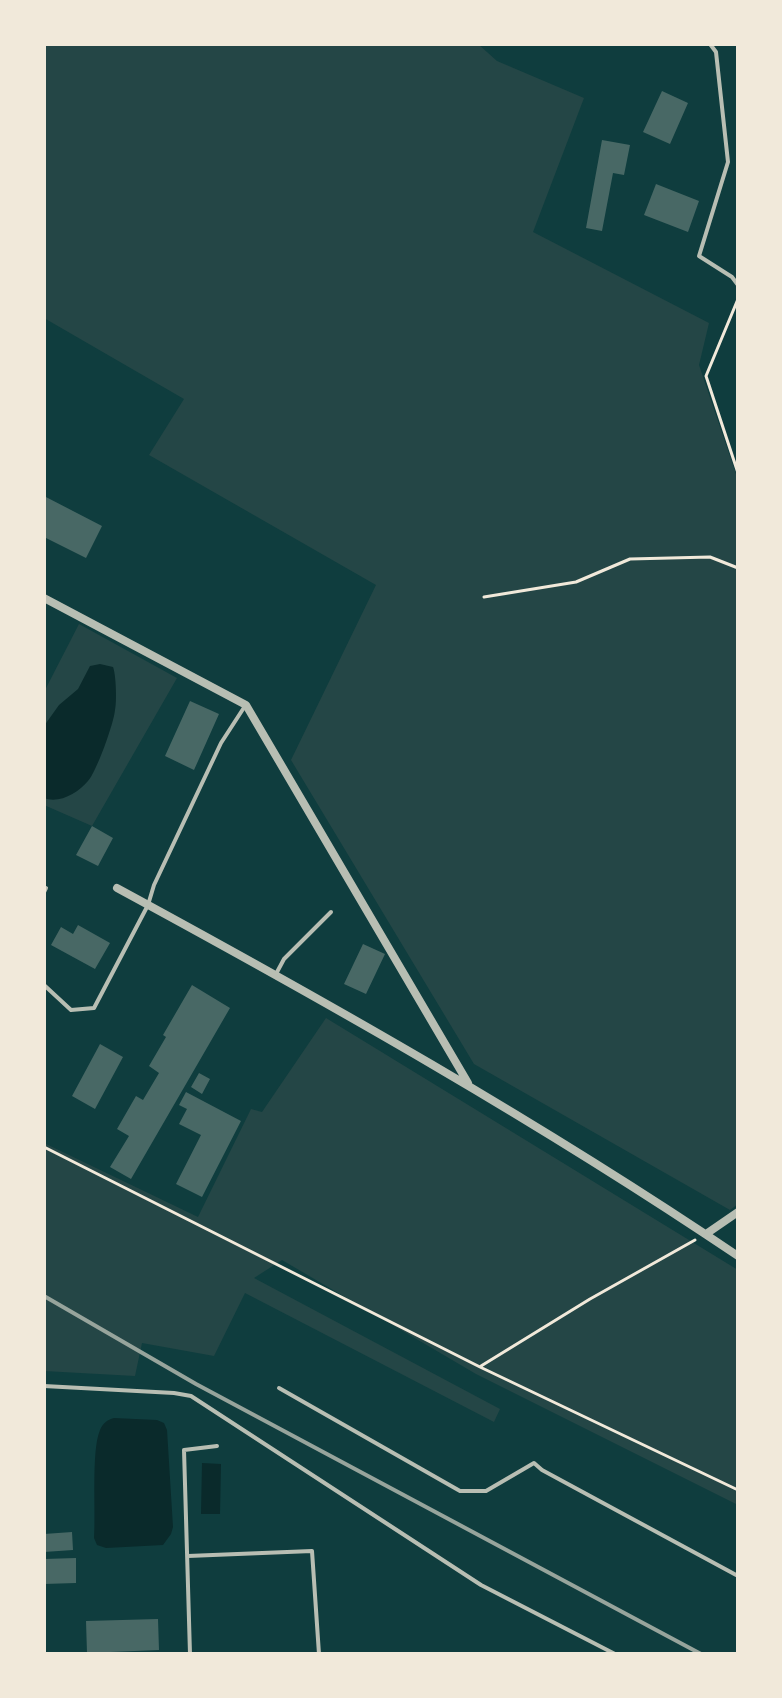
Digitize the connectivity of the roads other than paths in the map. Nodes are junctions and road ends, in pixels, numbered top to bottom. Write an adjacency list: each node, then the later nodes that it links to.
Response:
1 (710, 44): 2 (lane)
2 (738, 285)
3 (44, 598): 4 (street)
4 (246, 705): 6 (lane); 10 (street)
5 (117, 888): 6 (street)
6 (148, 905): 8 (street); 9 (lane)
7 (331, 912): 8 (lane)
8 (276, 974): 10 (street)
9 (44, 985)
10 (469, 1085): 12 (street)
11 (738, 1212): 12 (street)
12 (706, 1234): 13 (street)
13 (738, 1256)
14 (44, 1386): 21 (lane)
15 (279, 1388): 18 (lane)
16 (217, 1446): 17 (lane)
17 (188, 1556): 19 (lane); 20 (lane)
18 (738, 1576)
19 (190, 1654)
20 (319, 1654)
21 (615, 1654)

